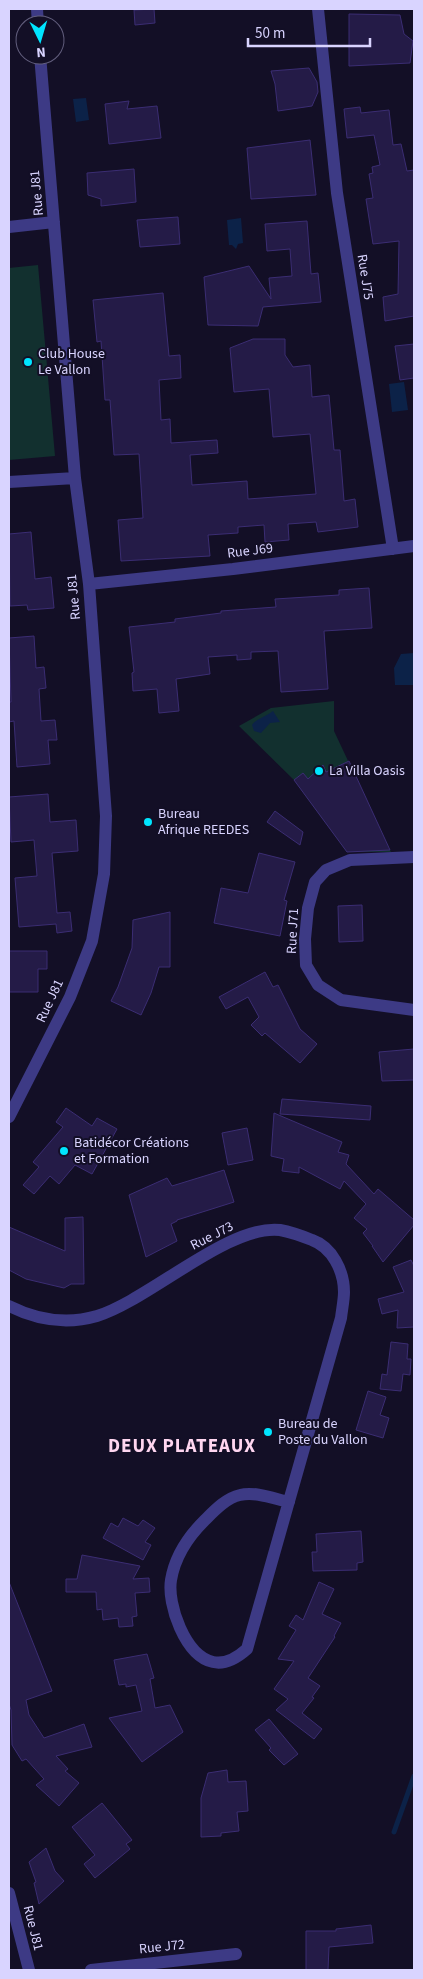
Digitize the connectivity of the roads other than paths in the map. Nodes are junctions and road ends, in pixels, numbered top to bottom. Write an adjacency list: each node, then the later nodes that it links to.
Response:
1 (318, 9): 8 (street, Rue J75)
2 (41, 65): 3 (street, Rue J81)
3 (54, 222): 4 (street); 5 (street, Rue J81)
4 (9, 227)
5 (75, 478): 6 (street); 9 (street, Rue J81)
6 (9, 482)
7 (414, 546): 8 (street, Rue J69)
8 (392, 548): 9 (street, Rue J69)
9 (89, 584): 12 (street, Rue J81)
10 (414, 857): 11 (street, Rue J71)
11 (414, 1010)
12 (9, 1117)
13 (9, 1306): 14 (street, Rue J73)
14 (289, 1502): 14 (street, Rue J73)
15 (9, 1893): 17 (street, Rue J81)
16 (236, 1954): 18 (street, Rue J72)
17 (29, 1970)
18 (91, 1970)

